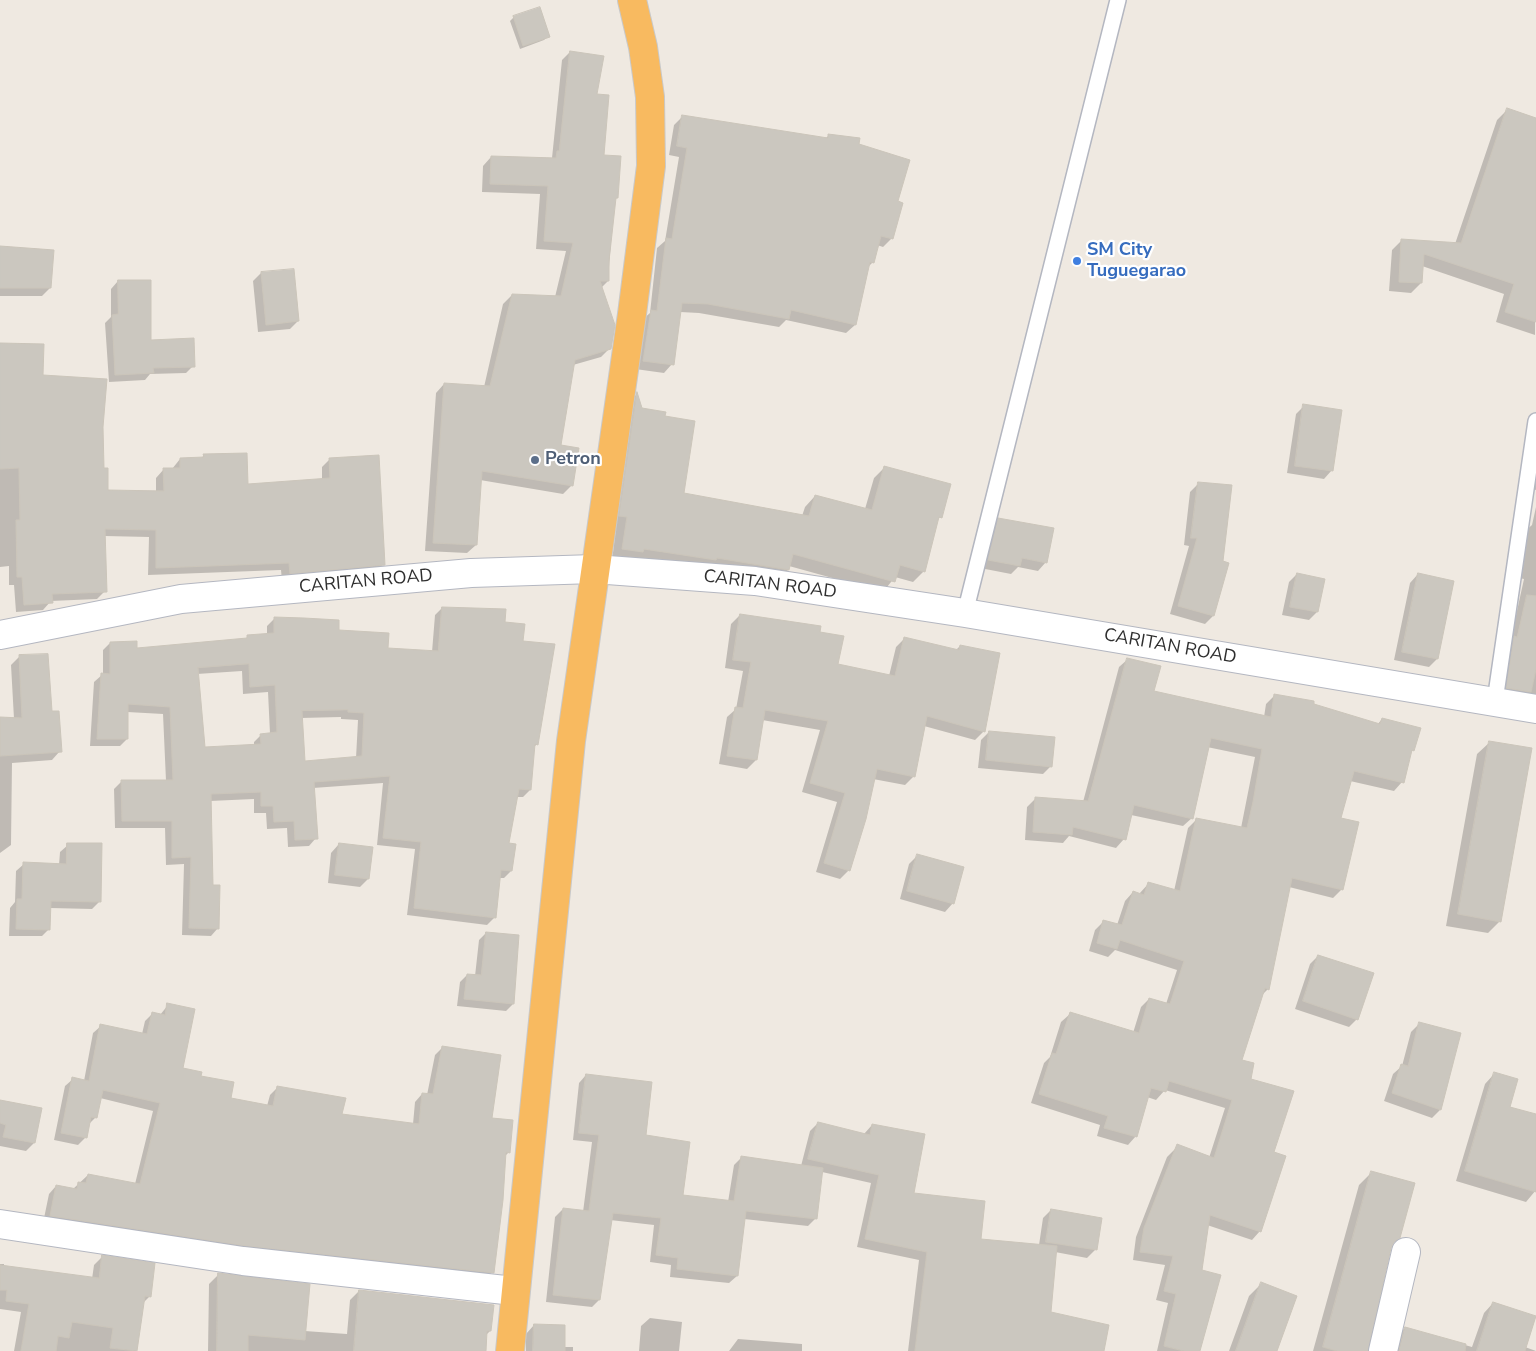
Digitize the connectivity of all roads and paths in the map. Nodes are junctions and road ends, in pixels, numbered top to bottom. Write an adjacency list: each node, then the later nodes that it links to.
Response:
1 (632, 0): 4 (highway)
2 (1118, 0): 5 (lane)
3 (1536, 421): 7 (lane)
4 (594, 569): 5 (main road, CARITAN ROAD); 6 (main road, CARITAN ROAD); 11 (highway)
5 (965, 613): 7 (main road, CARITAN ROAD)
6 (0, 635)
7 (1495, 701): 8 (main road, CARITAN ROAD)
8 (1536, 709)
9 (0, 1224): 11 (main road)
10 (1406, 1252): 13 (main road)
11 (514, 1291): 12 (highway)
12 (510, 1351)
13 (1383, 1351)

